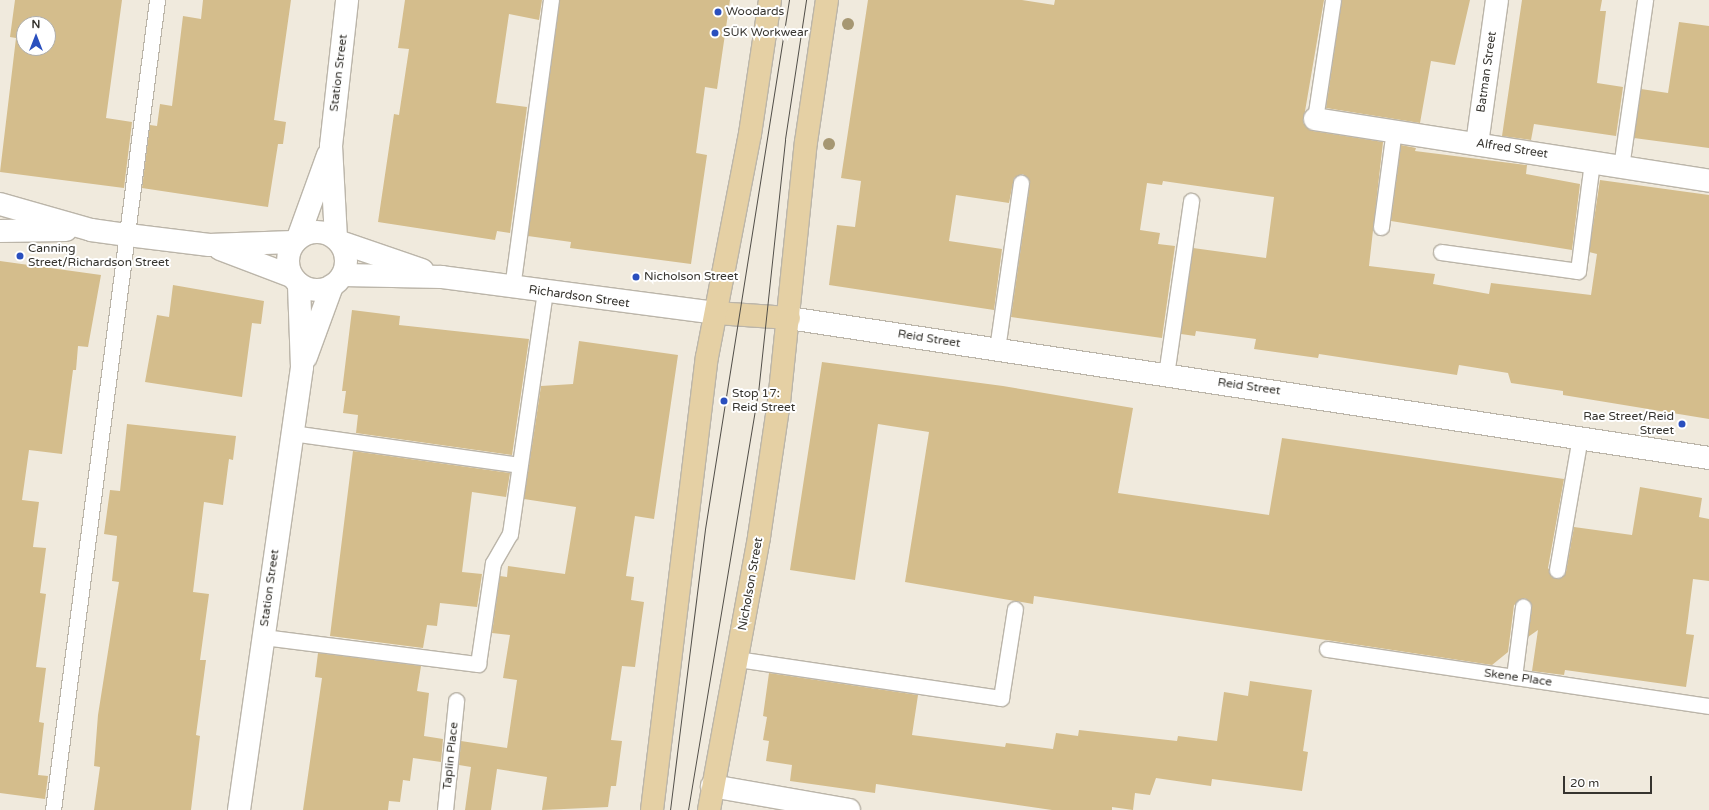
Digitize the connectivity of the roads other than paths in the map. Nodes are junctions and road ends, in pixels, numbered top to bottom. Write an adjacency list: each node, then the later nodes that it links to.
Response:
1 (157, 0): 22 (lane)
2 (347, 0): 12 (street, Station Street)
3 (551, 0): 30 (lane)
4 (770, 0): 32 (main road)
5 (827, 0): 33 (main road, Nicholson Street)
6 (1333, 0): 9 (lane)
7 (1497, 0): 11 (street, Batman Street)
8 (1645, 0): 14 (lane)
9 (1315, 119): 10 (street, Alfred Street)
10 (1394, 130): 11 (street, Alfred Street); 19 (lane)
11 (1478, 144): 13 (street, Alfred Street)
12 (331, 146): 23 (street, Station Street); 24 (street, Station Street)
13 (1592, 162): 14 (street, Alfred Street); 26 (lane)
14 (1620, 167): 15 (street, Alfred Street)
15 (1709, 181)
16 (1021, 183): 34 (lane)
17 (1191, 201): 36 (lane)
18 (0, 204): 20 (street)
19 (1380, 227)
20 (92, 230): 21 (street); 22 (street)
21 (0, 231)
22 (128, 235): 25 (street); 51 (lane)
23 (296, 240): 24 (street); 25 (street); 28 (street)
24 (338, 240): 27 (street, Richardson Street); 29 (street)
25 (209, 245): 28 (street)
26 (1441, 252)
27 (442, 277): 29 (street, Richardson Street); 30 (street, Richardson Street)
28 (295, 280): 29 (street); 35 (street, Station Street)
29 (337, 280): 35 (street, Station Street)
30 (512, 288): 31 (street, Richardson Street)
31 (545, 292): 32 (street, Richardson Street); 40 (lane)
32 (716, 312): 33 (main road); 54 (main road)
33 (789, 318): 34 (street, Reid Street); 46 (main road, Nicholson Street)
34 (997, 349): 36 (street, Reid Street)
35 (302, 367): 37 (street, Station Street)
36 (1166, 375): 38 (street, Reid Street)
37 (292, 433): 40 (lane); 44 (street, Station Street)
38 (1580, 437): 39 (street, Reid Street); 41 (lane)
39 (1709, 458)
40 (519, 465): 44 (lane)
41 (1557, 570)
42 (1523, 607): 47 (lane)
43 (1015, 610): 46 (lane)
44 (262, 637): 52 (street, Station Street)
45 (1327, 649): 47 (lane, Skene Place)
46 (737, 659): 50 (main road, Nicholson Street)
47 (1514, 677): 49 (lane, Skene Place)
48 (456, 701): 53 (lane, Taplin Place)
49 (1709, 706)
50 (712, 786): 55 (main road, Nicholson Street); 56 (street)
51 (53, 810)
52 (239, 810)
53 (445, 810)
54 (652, 810)
55 (709, 810)
56 (849, 810)

